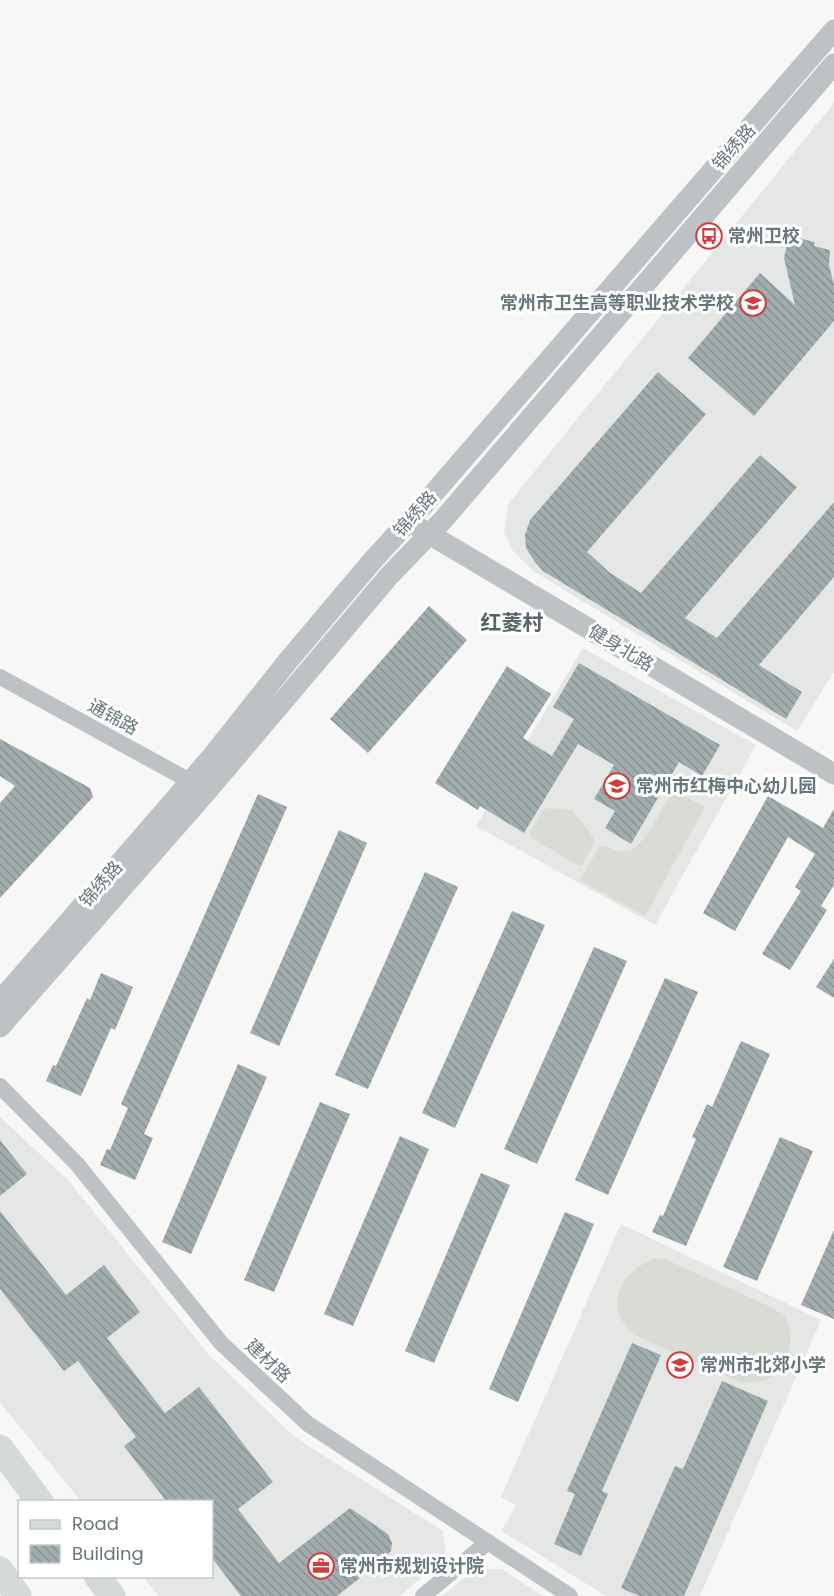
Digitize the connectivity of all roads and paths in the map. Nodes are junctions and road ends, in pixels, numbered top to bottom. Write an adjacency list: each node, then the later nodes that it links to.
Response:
1 (834, 30): 3 (street, 锦绣路)
2 (834, 64): 4 (street, 锦绣路)
3 (408, 522): 4 (street, 健身北路); 7 (street, 锦绣路)
4 (429, 534): 6 (street, 健身北路); 7 (street, 锦绣路)
5 (0, 677): 7 (street, 通锦路)
6 (834, 774)
7 (198, 786): 8 (street, 锦绣路); 9 (street, 锦绣路)
8 (0, 1001)
9 (0, 1027)
10 (0, 1086): 13 (street, 建材路)
11 (0, 1448): 12 (main road)
12 (39, 1500)
13 (488, 1542): 18 (street); 19 (street, 建材路)
14 (0, 1570): 16 (main road)
15 (98, 1578): 17 (main road)
16 (18, 1596)
17 (112, 1596)
18 (423, 1596)
19 (570, 1596)

